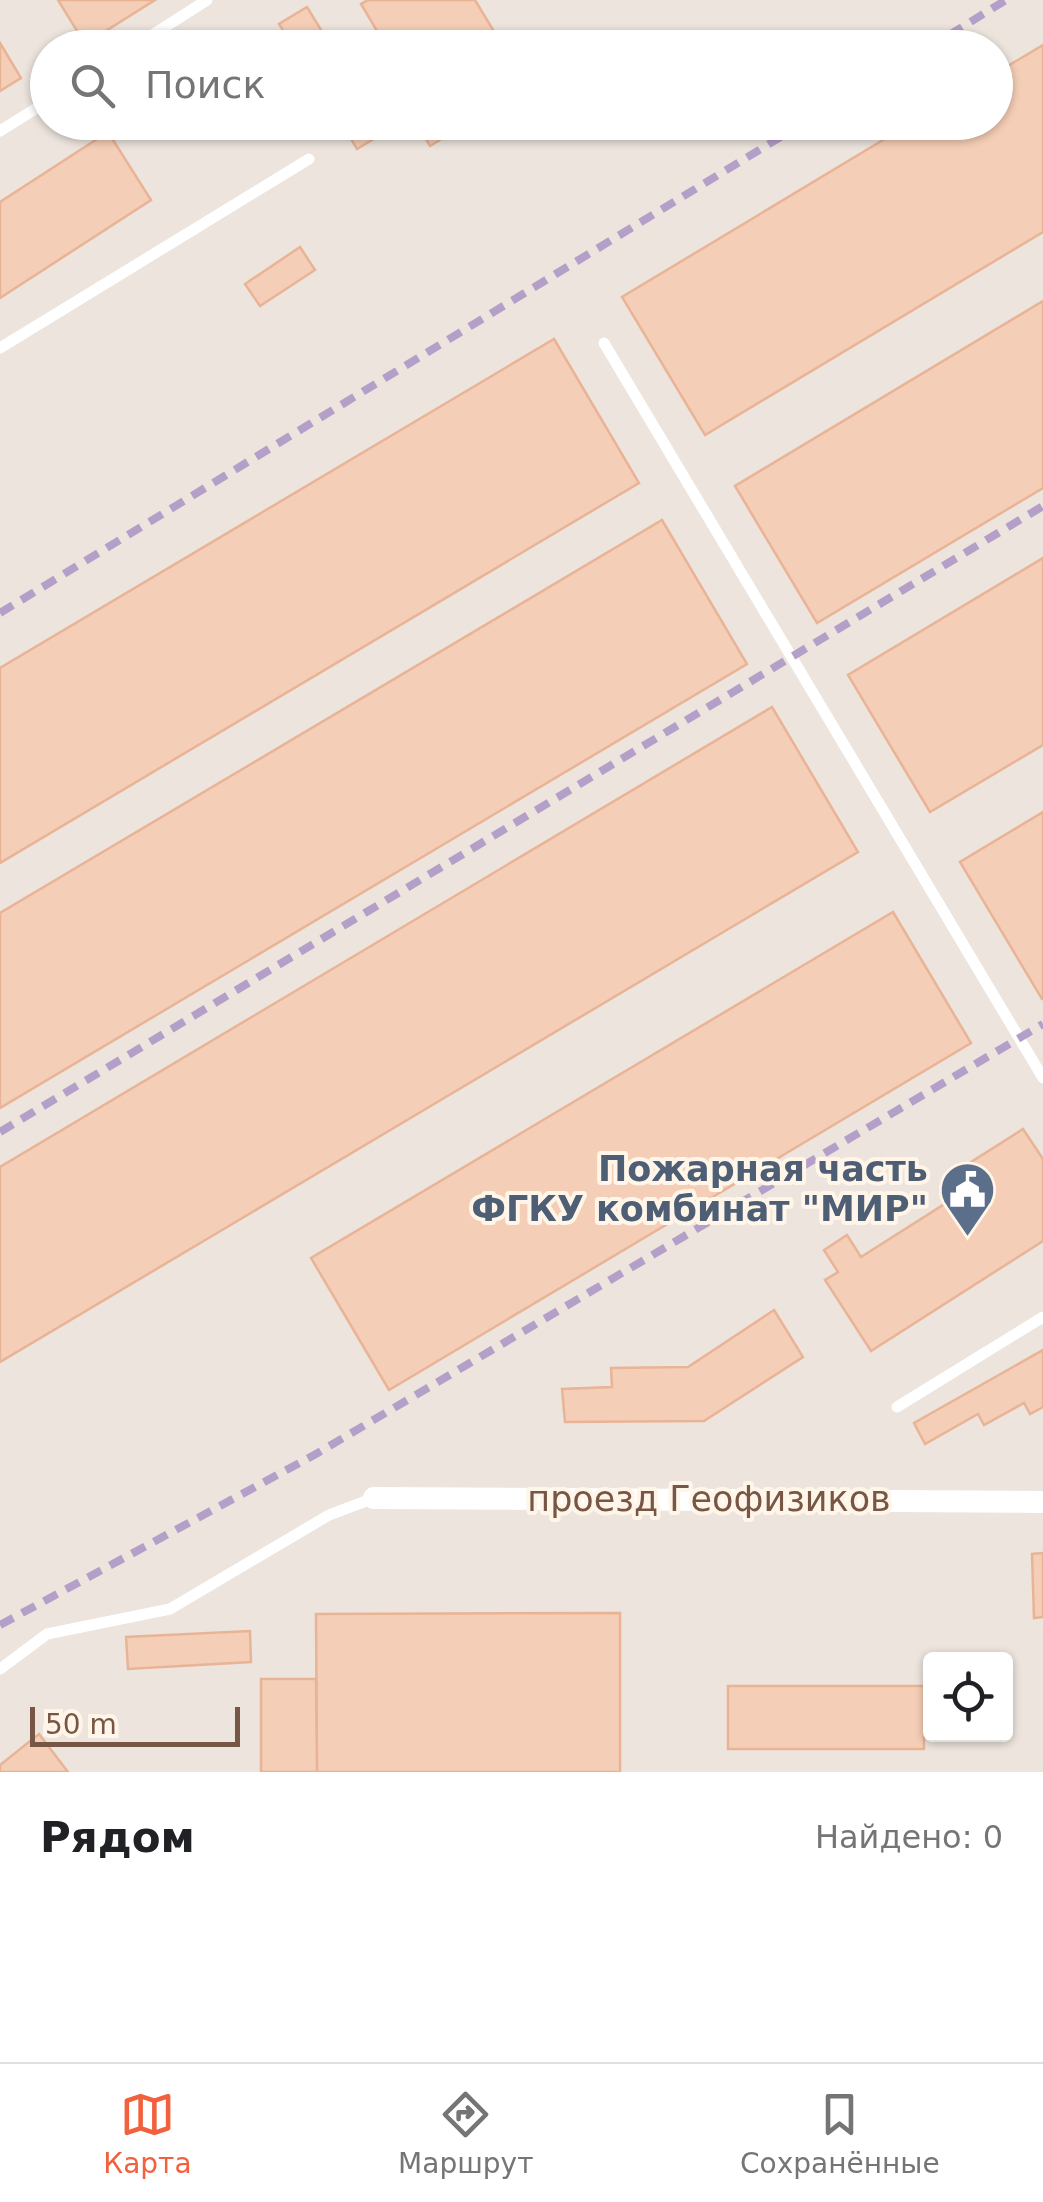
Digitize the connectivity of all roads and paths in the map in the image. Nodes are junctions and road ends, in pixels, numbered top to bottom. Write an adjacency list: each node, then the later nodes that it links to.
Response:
1 (207, 0): 2 (lane)
2 (160, 30)
3 (30, 112): 4 (lane)
4 (0, 131)
5 (309, 159): 7 (lane)
6 (604, 342): 8 (lane)
7 (0, 348)
8 (1043, 1078)
9 (1043, 1317): 10 (lane)
10 (896, 1407)
11 (374, 1498): 12 (street, проезд Геофизиков); 13 (lane)
12 (1043, 1502)
13 (0, 1669)

